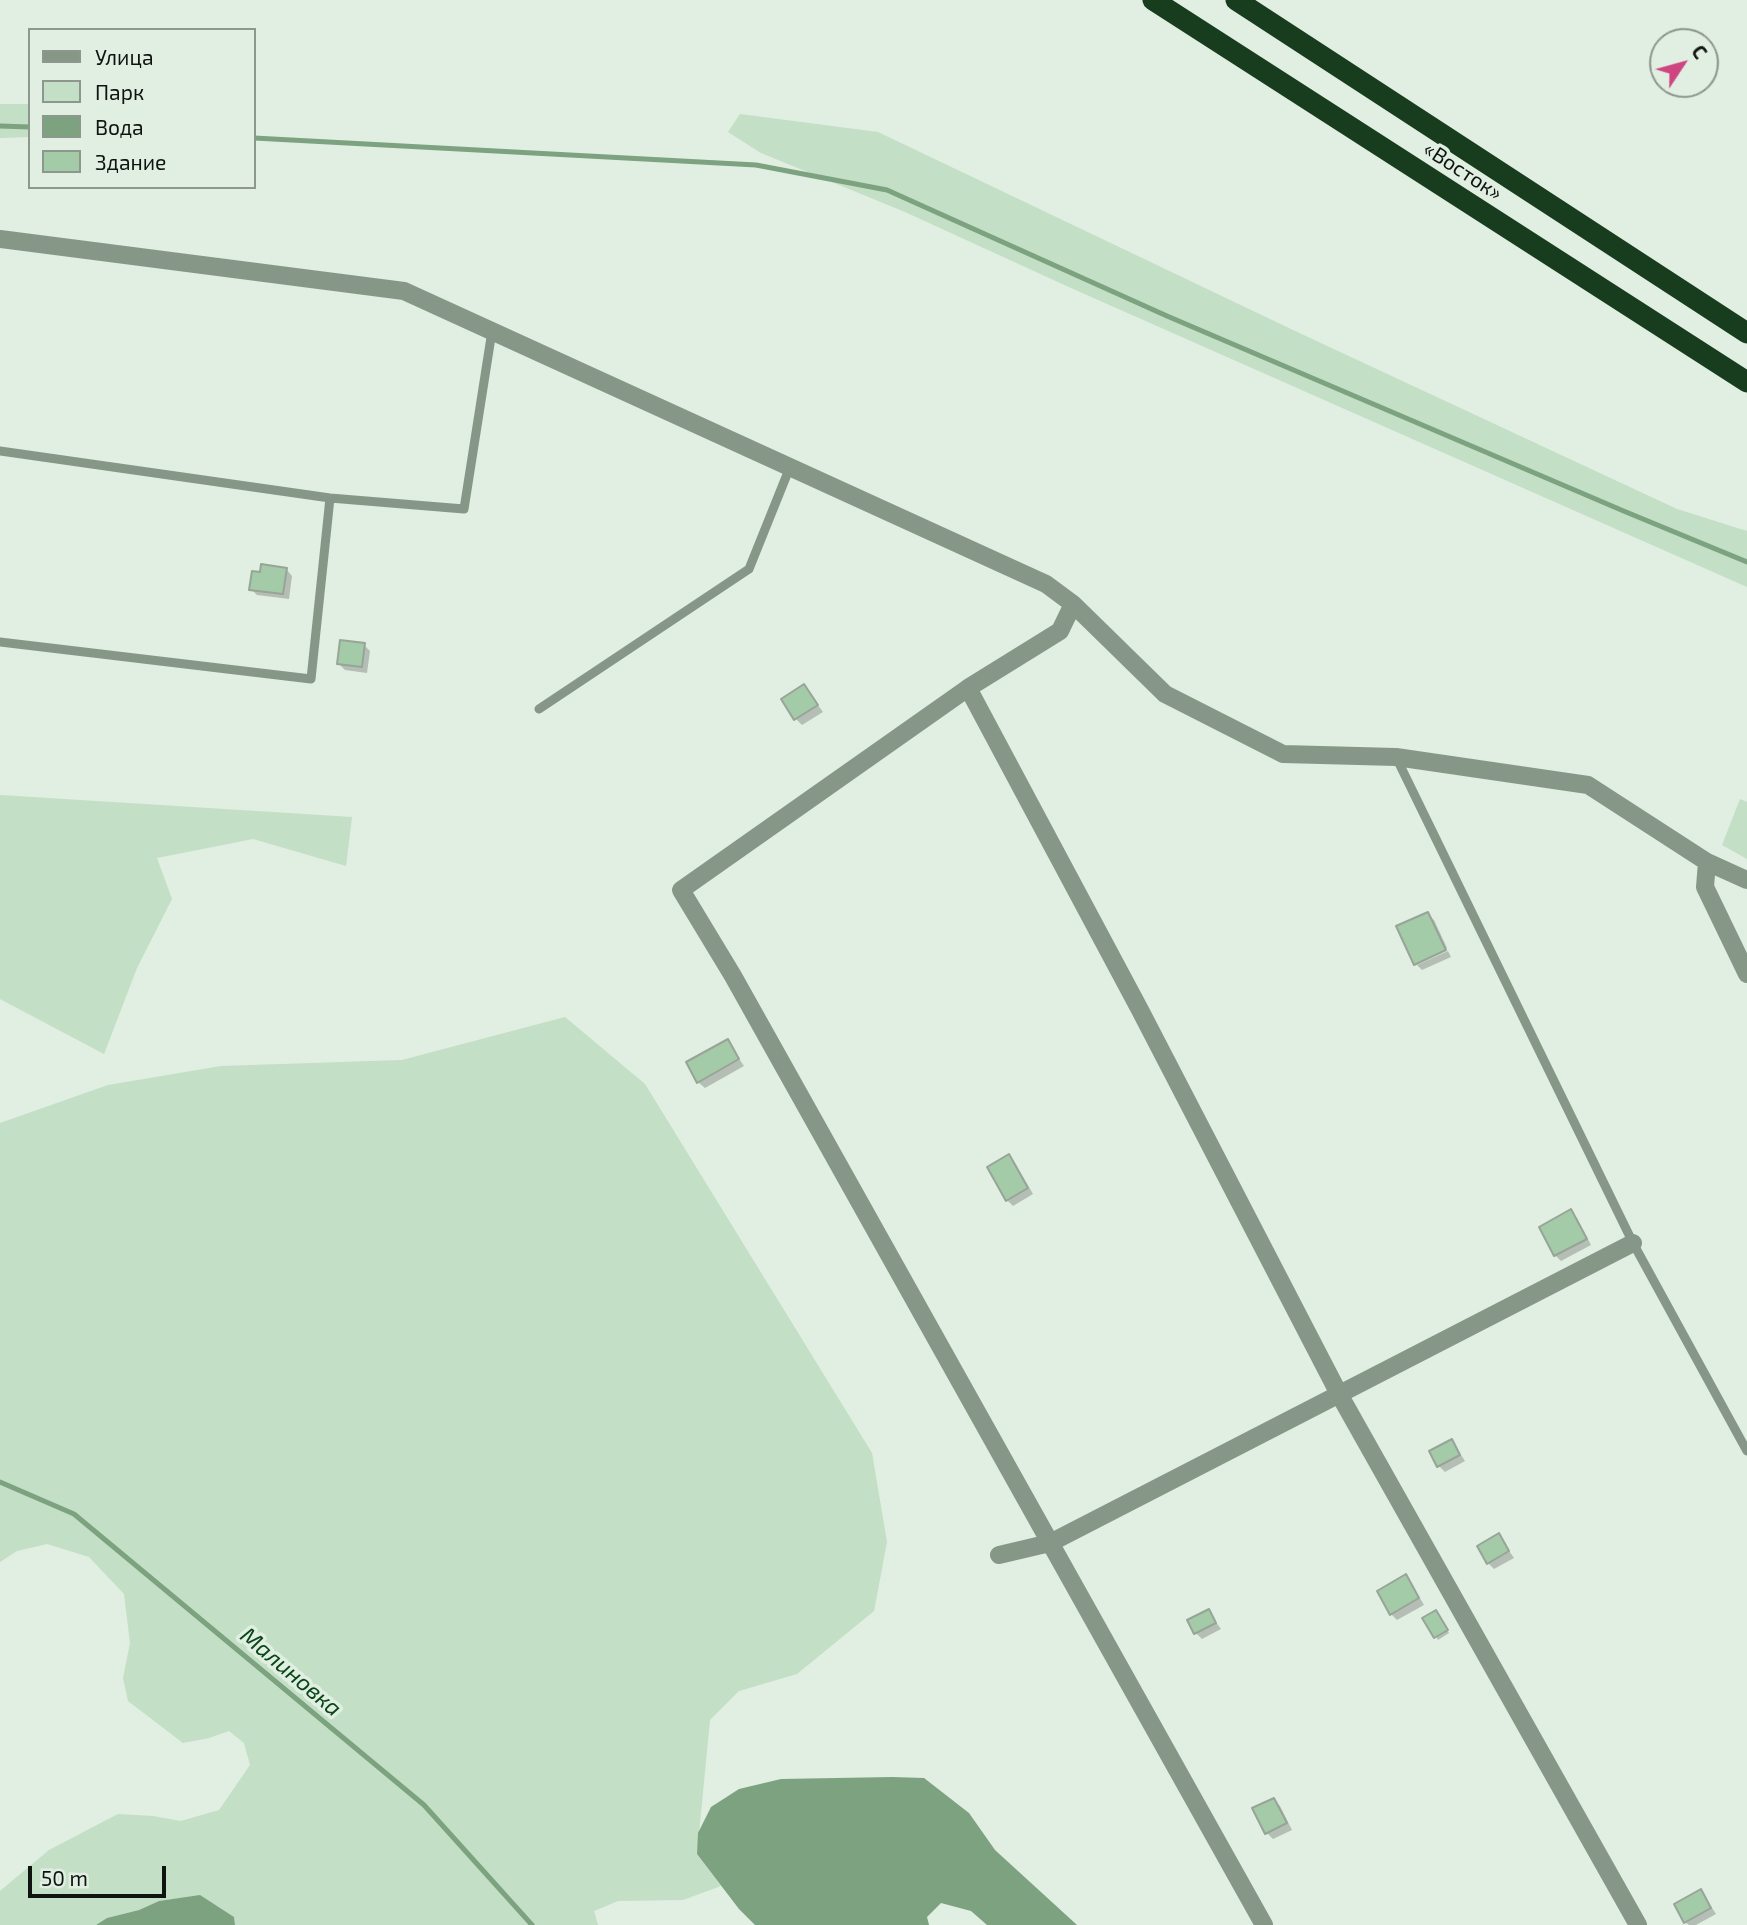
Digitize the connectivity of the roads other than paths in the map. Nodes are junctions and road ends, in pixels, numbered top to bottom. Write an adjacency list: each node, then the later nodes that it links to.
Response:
1 (1153, 0): 6 (highway, «Восток»)
2 (1236, 0): 5 (highway, «Восток»)
3 (0, 239): 4 (street)
4 (492, 331): 8 (street); 9 (lane)
5 (1747, 333)
6 (1747, 382)
7 (0, 451): 9 (lane)
8 (790, 467): 10 (street); 13 (lane)
9 (330, 498): 11 (lane)
10 (1073, 604): 12 (street); 14 (street)
11 (0, 642)
12 (968, 688): 19 (street); 21 (street)
13 (539, 709)
14 (1396, 757): 15 (street); 18 (lane)
15 (1707, 862): 16 (street); 17 (street)
16 (1747, 880)
17 (1747, 974)
18 (1633, 1244): 19 (street); 20 (lane)
19 (1339, 1394): 21 (street); 24 (street)
20 (1747, 1451)
21 (1050, 1543): 22 (street); 23 (street)
22 (999, 1555)
23 (1264, 1925)
24 (1638, 1925)

